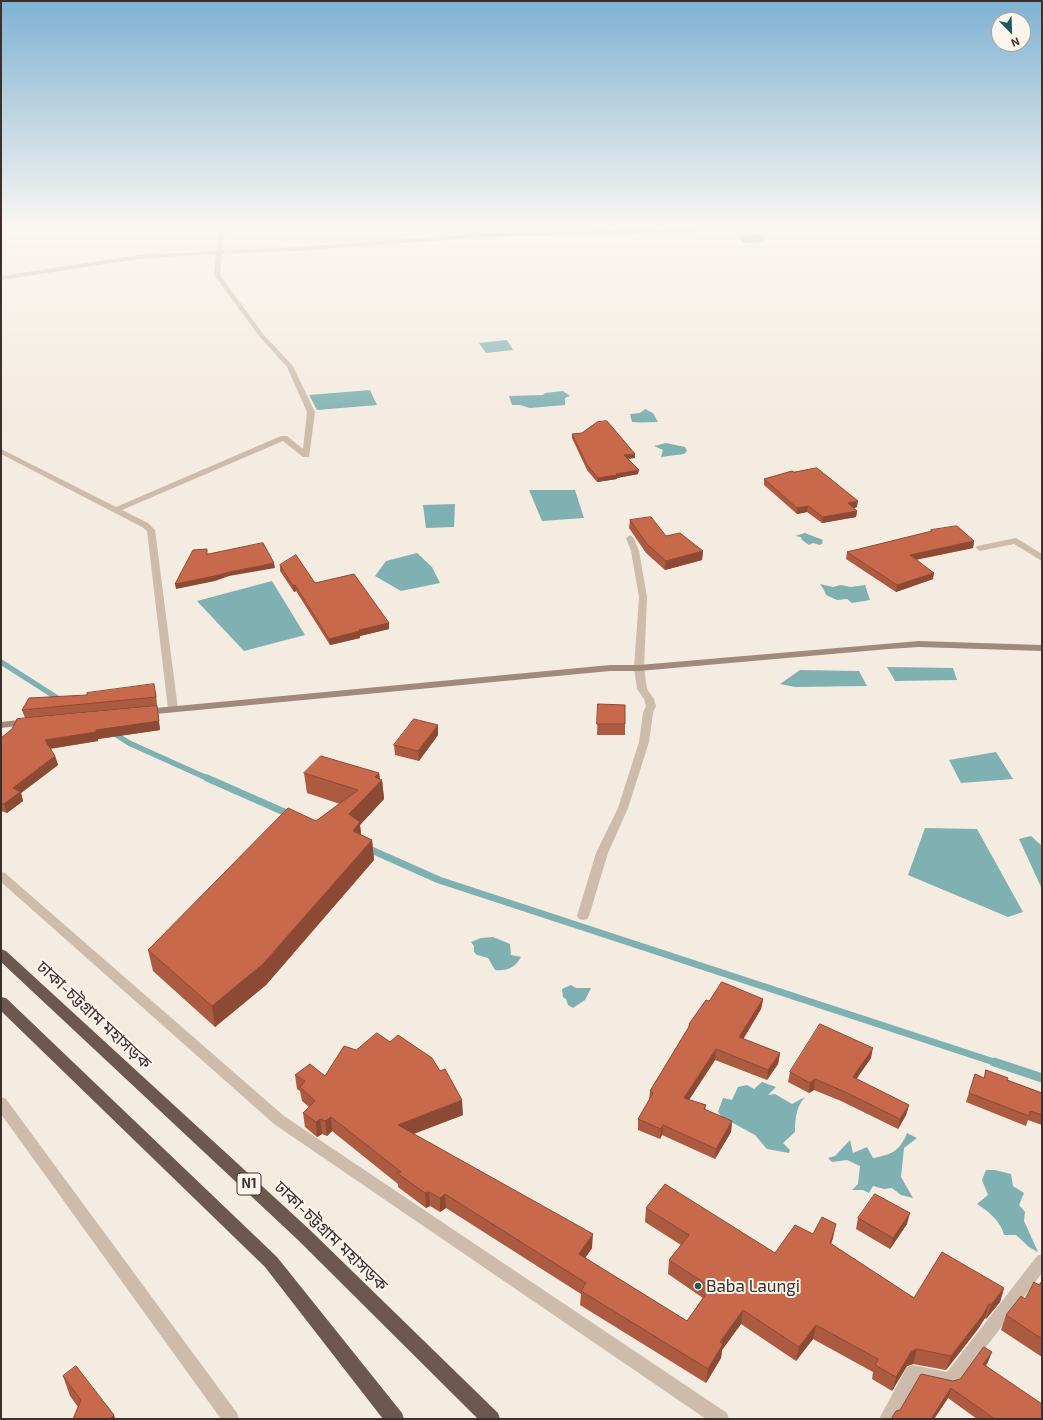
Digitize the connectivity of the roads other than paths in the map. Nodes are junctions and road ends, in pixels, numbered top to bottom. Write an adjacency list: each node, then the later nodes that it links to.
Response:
1 (230, 293): 3 (street)
2 (1, 451): 3 (street)
3 (115, 510): 9 (street)
4 (630, 538): 8 (street)
5 (980, 548): 6 (street)
6 (1042, 558)
7 (1042, 648): 8 (main road)
8 (639, 668): 9 (main road); 14 (street)
9 (173, 709): 10 (main road)
10 (135, 713)
11 (36, 722): 12 (main road)
12 (2, 725)
13 (1, 876): 22 (street)
14 (583, 916)
15 (1, 954): 21 (highway, ঢাকা-চট্টগ্রাম মহাসড়ক / N1)
16 (1, 1002): 20 (highway)
17 (1, 1103): 19 (street)
18 (1042, 1261): 23 (street)
19 (231, 1419)
20 (395, 1419)
21 (491, 1419)
22 (721, 1419)
23 (887, 1419)

